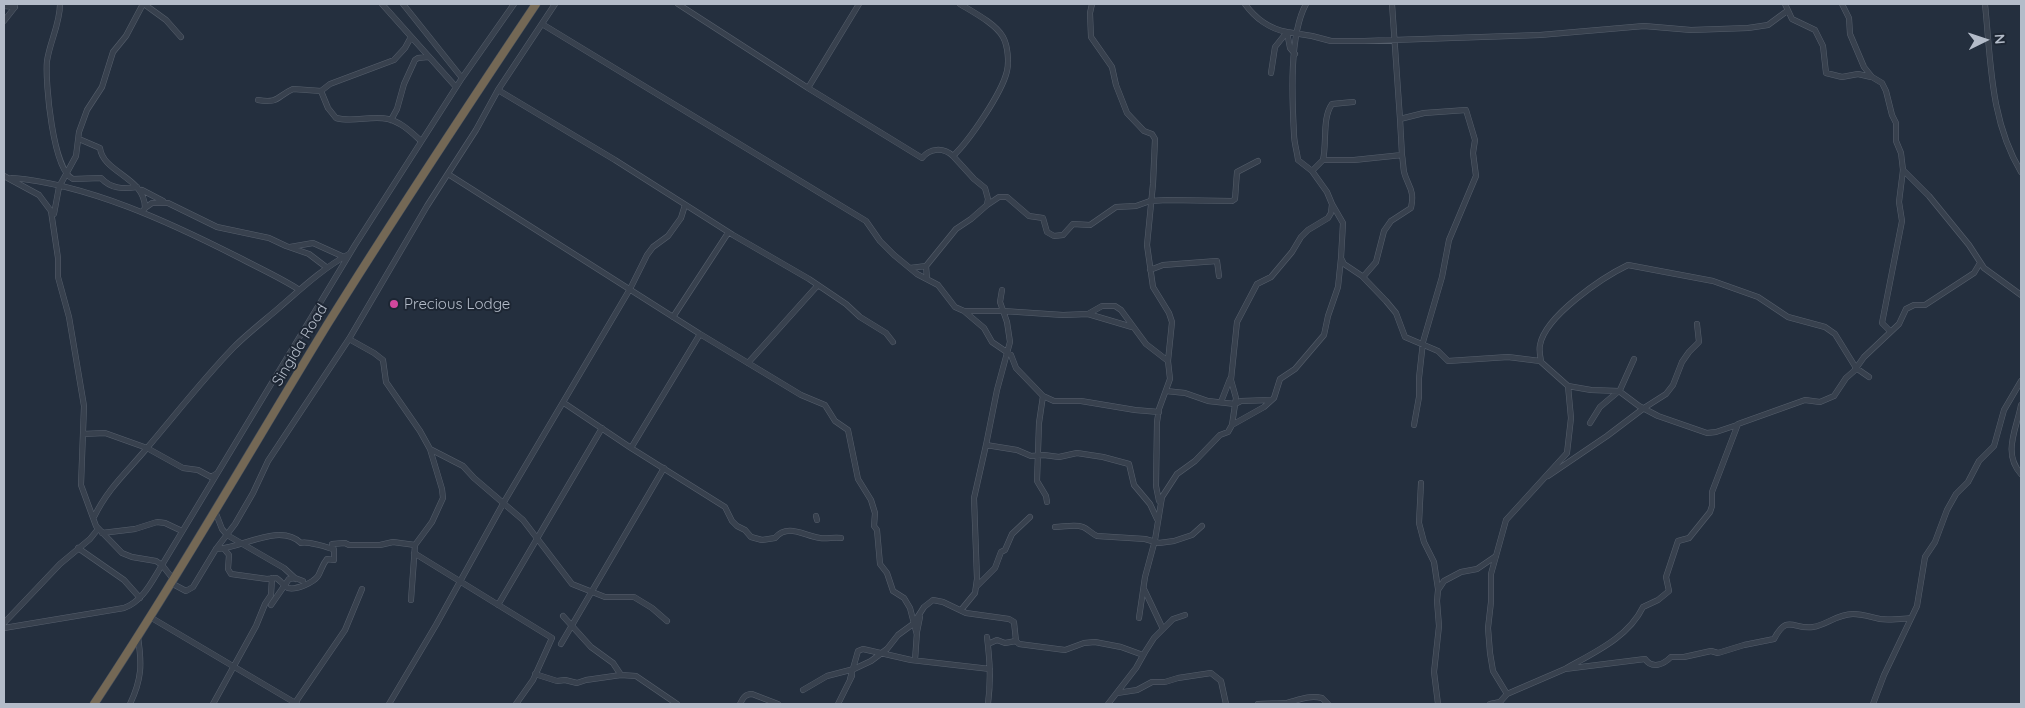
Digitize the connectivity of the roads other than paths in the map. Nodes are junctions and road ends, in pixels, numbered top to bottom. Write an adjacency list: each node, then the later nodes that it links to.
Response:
1 (60, 4): 49 (street)
2 (144, 4): 24 (street); 40 (street)
3 (382, 4): 25 (street)
4 (403, 4): 31 (street)
5 (514, 4): 31 (street)
6 (536, 4): 129 (highway, Singida Road)
7 (555, 4): 21 (street)
8 (678, 4): 33 (street)
9 (859, 4): 33 (street)
10 (960, 4): 43 (street)
11 (1092, 4): 54 (street)
12 (1245, 4): 22 (street)
13 (1306, 4): 23 (street)
14 (1392, 4): 26 (street)
15 (1794, 4): 19 (street)
16 (1842, 4): 30 (street)
17 (1985, 4): 48 (street)
18 (4, 6): 20 (street)
19 (1786, 7): 26 (street); 30 (street)
20 (4, 22)
21 (542, 24): 34 (street); 69 (street)
22 (1287, 32): 23 (street); 27 (street); 29 (street)
23 (1296, 33): 26 (street); 27 (street)
24 (181, 37)
25 (411, 37): 28 (street); 35 (street)
26 (1395, 39): 38 (street)
27 (1295, 54): 47 (street)
28 (428, 57): 32 (street); 39 (street)
29 (1271, 73)
30 (1872, 77): 46 (street)
31 (462, 78): 32 (street)
32 (456, 88): 41 (street)
33 (808, 88): 43 (street)
34 (498, 90): 50 (street); 57 (street)
35 (321, 92): 36 (street); 39 (street)
36 (258, 100)
37 (1353, 102): 44 (street)
38 (1400, 119): 42 (street); 89 (street)
39 (391, 120): 41 (street)
40 (78, 139): 49 (street); 53 (street)
41 (421, 141): 63 (street)
42 (1402, 155): 44 (street); 72 (street)
43 (953, 156): 58 (street)
44 (1324, 160): 47 (street)
45 (1258, 162): 54 (street)
46 (1902, 170): 66 (street); 85 (street)
47 (1312, 171): 56 (street)
48 (2021, 172)
49 (65, 173): 52 (street); 53 (street)
50 (448, 174): 76 (street); 87 (street)
51 (6, 177): 52 (street); 60 (street)
52 (59, 187): 59 (street); 60 (street)
53 (138, 188): 55 (street); 59 (street)
54 (1150, 201): 58 (street); 70 (street)
55 (168, 203): 59 (street); 62 (street)
56 (1332, 204): 65 (street); 96 (street)
57 (685, 205): 61 (street); 76 (street)
58 (987, 205): 67 (street)
59 (144, 210): 75 (street)
60 (53, 218): 115 (street)
61 (728, 232): 74 (street); 82 (street)
62 (288, 247): 64 (street); 68 (street)
63 (350, 253): 64 (street); 122 (street)
64 (344, 257): 68 (street)
65 (1341, 258): 72 (street); 103 (street)
66 (1980, 263): 78 (street); 85 (street)
67 (926, 266): 69 (street); 73 (street)
68 (326, 267): 75 (street)
69 (910, 268): 73 (street)
70 (1150, 270): 71 (street); 92 (street)
71 (1219, 276)
72 (1363, 277): 89 (street)
73 (927, 280): 79 (street)
74 (818, 285): 88 (street); 94 (street)
75 (298, 289): 117 (street)
76 (630, 290): 82 (street); 105 (street)
77 (1002, 290): 80 (street)
78 (2021, 295)
79 (964, 311): 80 (street); 90 (street)
80 (1003, 311): 81 (street); 90 (street)
81 (1088, 314): 84 (street); 84 (street)
82 (673, 317): 86 (street)
83 (1697, 324): 108 (street)
84 (1133, 328): 92 (street)
85 (1890, 331): 95 (street)
86 (700, 334): 94 (street); 118 (street)
87 (349, 339): 119 (street); 137 (street)
88 (893, 342)
89 (1422, 344): 93 (street); 113 (street)
90 (1007, 353): 102 (street); 116 (street)
91 (1634, 359): 100 (street)
92 (1168, 361): 101 (street)
93 (1541, 361): 95 (street); 99 (street)
94 (748, 363): 174 (street)
95 (1856, 368): 97 (street); 112 (street)
96 (1231, 376): 104 (street); 106 (street)
97 (1869, 377)
98 (2021, 381): 171 (street)
99 (1568, 386): 100 (street); 124 (street)
100 (1619, 390): 108 (street); 110 (street)
101 (1166, 391): 104 (street); 109 (street)
102 (1043, 396): 109 (street); 120 (street)
103 (1271, 400): 106 (street); 111 (street)
104 (1221, 402): 106 (street)
105 (564, 403): 114 (street); 126 (street)
106 (1234, 404): 111 (street)
107 (2021, 405): 123 (street)
108 (1644, 408): 112 (street); 124 (street)
109 (1159, 412): 128 (street)
110 (1590, 423)
111 (1232, 425): 128 (street)
112 (1737, 425): 190 (street)
113 (1414, 426)
114 (602, 428): 118 (street); 138 (street)
115 (82, 434): 117 (street); 130 (street)
116 (986, 445): 120 (street); 156 (street)
117 (147, 448): 122 (street); 130 (street)
118 (631, 448): 121 (street)
119 (430, 449): 126 (street); 142 (street)
120 (1038, 455): 127 (street); 132 (street)
121 (664, 468): 139 (street); 160 (street)
122 (217, 474): 136 (street)
123 (2021, 474)
124 (1546, 478): 148 (street)
125 (1421, 483): 159 (street)
126 (504, 502): 138 (street); 154 (street)
127 (1047, 502)
128 (1160, 502): 132 (street)
129 (214, 511): 137 (street); 152 (highway, Singida Road)
130 (94, 517): 135 (street)
131 (1030, 517): 156 (street)
132 (1158, 519): 140 (street)
133 (1202, 526): 140 (street)
134 (1055, 527): 140 (street)
135 (100, 531): 136 (street); 143 (street); 149 (street)
136 (182, 531): 149 (street)
137 (227, 535): 141 (street); 144 (street)
138 (537, 538): 160 (street); 164 (street)
139 (841, 538)
140 (1154, 542): 157 (street)
141 (241, 544): 145 (street); 146 (street); 151 (street)
142 (415, 545): 146 (street); 147 (street)
143 (78, 548): 161 (street); 173 (street)
144 (216, 549): 145 (street); 152 (street)
145 (225, 550): 150 (street)
146 (334, 550): 155 (street)
147 (414, 553): 154 (street); 162 (street)
148 (1498, 554): 159 (street); 195 (street)
149 (162, 565): 152 (street); 161 (street)
150 (272, 578): 155 (street); 187 (street)
151 (296, 579): 153 (street); 155 (street)
152 (172, 581): 169 (highway, Singida Road)
153 (303, 581)
154 (459, 581): 164 (street); 201 (street)
155 (284, 585): 163 (street)
156 (976, 587): 165 (street)
157 (1144, 587): 170 (street); 177 (street)
158 (362, 589): 200 (street)
159 (1438, 590): 211 (street)
160 (592, 592): 172 (street); 175 (street)
161 (140, 598): 176 (street)
162 (410, 600)
163 (271, 605)
164 (498, 605): 191 (street)
165 (961, 610): 166 (street); 181 (street)
166 (921, 614): 174 (street); 178 (street)
167 (1185, 615): 177 (street)
168 (562, 616): 175 (street)
169 (150, 617): 179 (highway, Singida Road); 187 (street)
170 (1139, 618)
171 (1911, 618): 190 (street); 213 (street)
172 (667, 621)
173 (4, 623)
174 (913, 624): 178 (street); 184 (street)
175 (572, 626): 182 (street); 192 (street)
176 (4, 628)
177 (1163, 630): 185 (street)
178 (917, 635): 186 (street)
179 (138, 637): 197 (highway, Singida Road); 198 (street)
180 (987, 638): 183 (street)
181 (1016, 641): 183 (street); 185 (street)
182 (561, 644)
183 (988, 644): 189 (street)
184 (881, 654): 186 (street); 188 (street); 188 (street)
185 (1143, 654): 194 (street)
186 (915, 660): 189 (street)
187 (234, 667): 199 (street); 200 (street)
188 (855, 668): 193 (street); 196 (street)
189 (990, 669): 206 (street)
190 (1565, 669): 195 (street)
191 (536, 674): 192 (street); 202 (street)
192 (621, 675): 203 (street)
193 (803, 690)
194 (1117, 693): 207 (street); 208 (street)
195 (1507, 694): 212 (street)
196 (838, 703)
197 (94, 704)
198 (130, 704)
199 (213, 704)
200 (296, 704)
201 (389, 704)
202 (516, 704)
203 (677, 704)
204 (740, 704): 205 (street)
205 (778, 704)
206 (988, 704)
207 (1108, 704)
208 (1226, 704)
209 (1258, 704): 210 (street)
210 (1328, 704)
211 (1438, 704)
212 (1490, 704)
213 (1873, 704)

